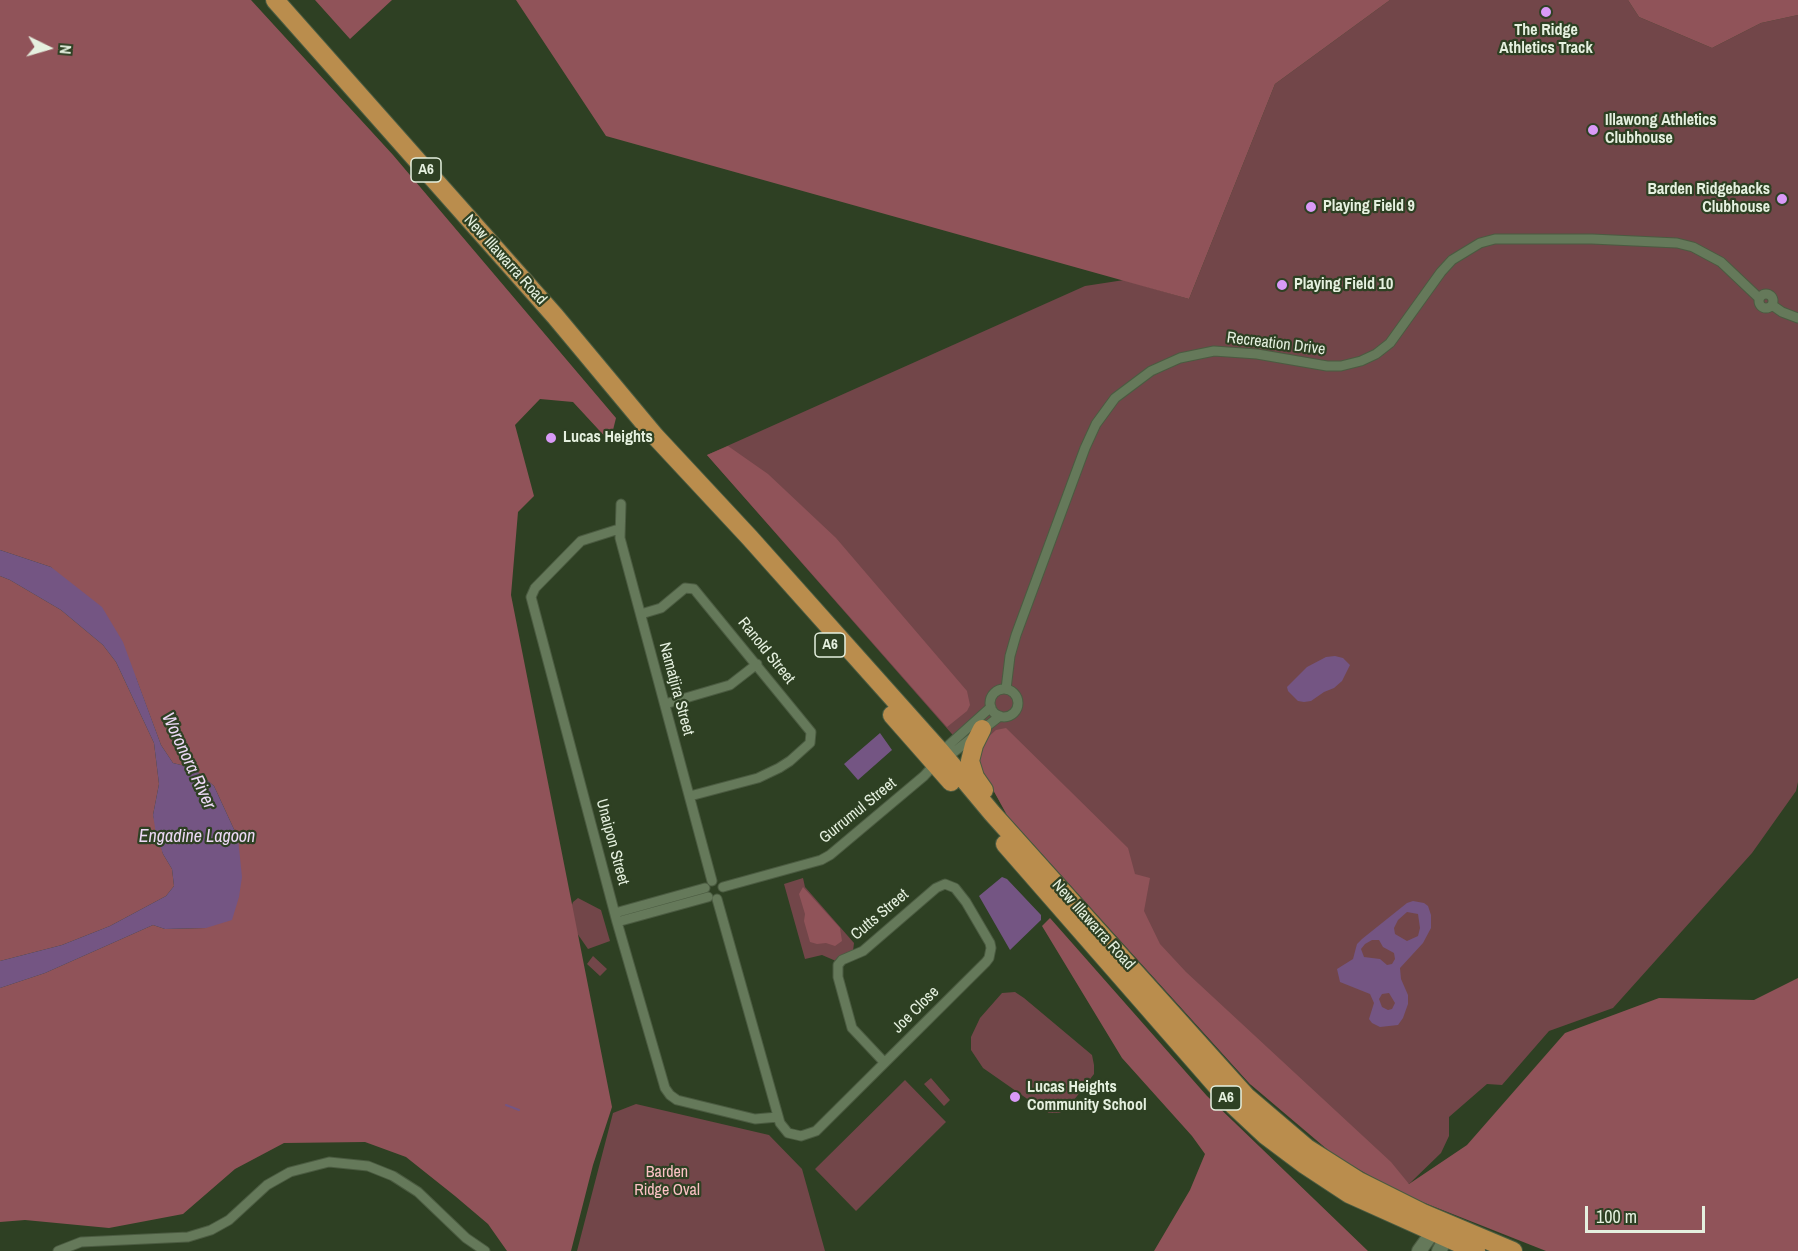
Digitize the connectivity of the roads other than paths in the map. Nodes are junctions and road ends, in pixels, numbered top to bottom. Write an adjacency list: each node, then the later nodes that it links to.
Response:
1 (275, 0): 12 (highway, New Illawarra Road / A6)
2 (1798, 318): 7 (street, Recreation Drive)
3 (621, 504): 4 (street, Namatjira Street)
4 (619, 529): 5 (street, Namatjira Street); 17 (street, Unaipon Street)
5 (641, 614): 6 (street, Ranold Street); 8 (street, Namatjira Street)
6 (757, 664): 8 (street); 13 (street, Ranold Street)
7 (1006, 689): 9 (street); 10 (street)
8 (665, 704): 13 (street, Namatjira Street)
9 (991, 707): 10 (street); 12 (street)
10 (1000, 716): 11 (street)
11 (982, 729): 12 (street); 14 (highway)
12 (941, 758): 14 (highway, New Illawarra Road / A6); 16 (street, Gurrumul Street); 21 (highway, New Illawarra Road / A6)
13 (690, 796): 16 (street, Namatjira Street)
14 (992, 813): 21 (highway, New Illawarra Road / A6)
15 (945, 884): 18 (street, Joe Close); 18 (street, Cutts Street)
16 (711, 891): 17 (street); 19 (street, Namatjira Street)
17 (616, 918): 19 (street, Unaipon Street)
18 (884, 1062): 20 (street, Joe Close)
19 (778, 1117): 20 (street, Namatjira Street)
20 (794, 1135)
21 (1442, 1234): 24 (street); 25 (highway, New Illawarra Road / A6); 26 (highway, New Illawarra Road / A6)
22 (58, 1251): 23 (street)
23 (485, 1251)
24 (1420, 1251)
25 (1476, 1251)
26 (1513, 1251)

